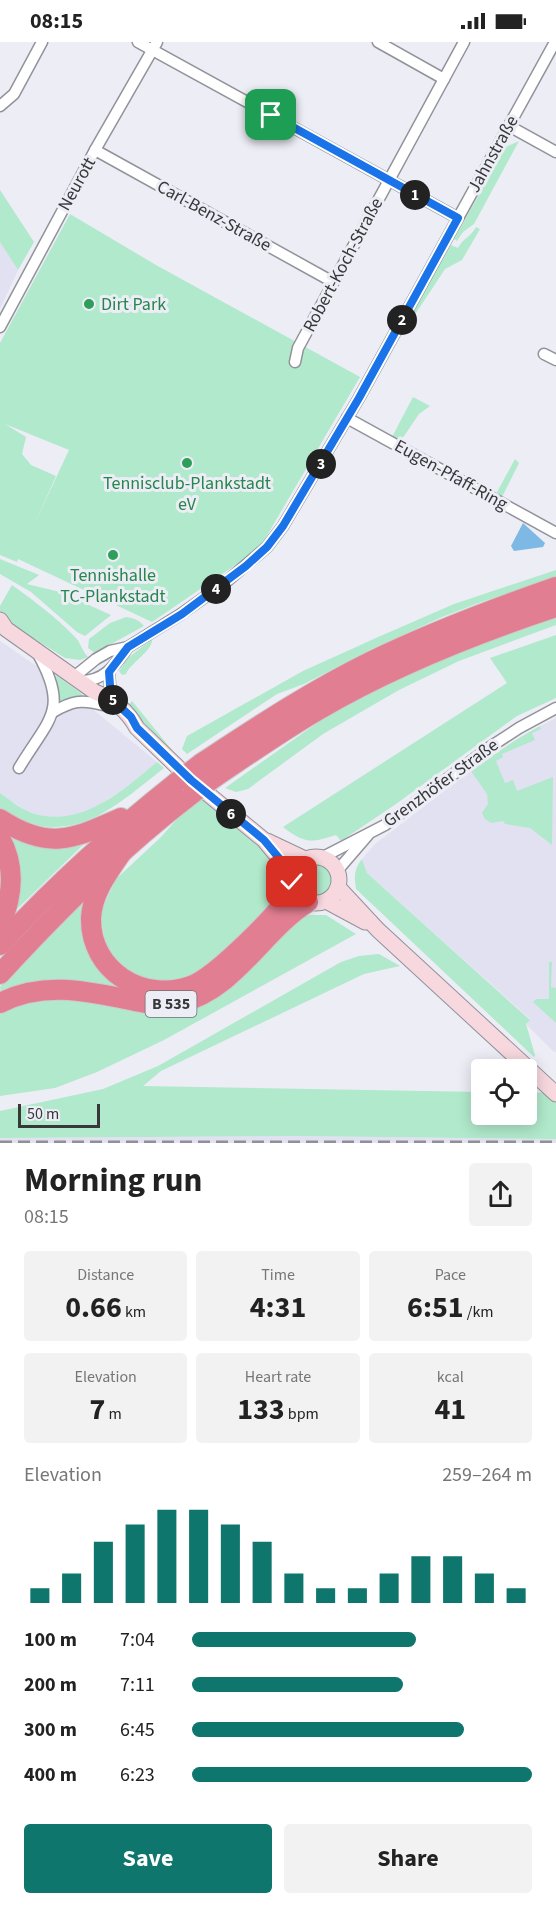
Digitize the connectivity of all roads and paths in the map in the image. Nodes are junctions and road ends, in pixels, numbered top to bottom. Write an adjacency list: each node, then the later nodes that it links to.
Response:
1 (42, 42): 8 (street)
2 (138, 42): 6 (street)
3 (378, 42): 7 (street)
4 (464, 42): 7 (street, Robert-Koch-Straße)
5 (555, 42): 9 (street, Jahnstraße)
6 (154, 46): 10 (street, Neurott); 12 (street)
7 (444, 79): 12 (street, Robert-Koch-Straße)
8 (0, 106)
9 (509, 126): 11 (street); 13 (street, Jahnstraße)
10 (95, 150): 14 (street, Carl-Benz-Straße); 15 (street, Neurott)
11 (556, 152)
12 (389, 180): 13 (street); 14 (street, Robert-Koch-Straße)
13 (458, 218): 19 (street, Jahnstraße)
14 (333, 282): 18 (street, Robert-Koch-Straße)
15 (0, 327)
16 (544, 354): 17 (street)
17 (556, 360)
18 (295, 362)
19 (347, 418): 20 (street, Eugen-Pfaff-Ring); 24 (street, Jahnstraße)
20 (556, 533)
21 (556, 587): 32 (highway, B 535)
22 (556, 607): 32 (highway, B 535)
23 (2, 626): 25 (street)
24 (128, 647): 26 (street); 27 (street)
25 (35, 649): 27 (street); 30 (street)
26 (109, 672): 27 (street); 28 (street)
27 (78, 679): 28 (street)
28 (107, 702): 30 (street); 38 (street)
29 (556, 708): 36 (street, Grenzhöfer Straße)
30 (53, 712): 31 (street)
31 (19, 768)
32 (208, 770): 33 (highway, B 535, bridge)
33 (185, 788): 34 (highway, B 535); 39 (highway, B 535)
34 (143, 809): 35 (highway, B 535); 46 (highway, B 535)
35 (0, 819)
36 (370, 832): 40 (street); 42 (street, Grenzhöfer Straße)
37 (0, 838): 44 (highway)
38 (264, 840): 41 (street); 43 (street)
39 (122, 852): 43 (highway, B 535); 47 (highway, B 535)
40 (321, 858): 41 (street); 42 (street)
41 (305, 859): 43 (street)
42 (337, 879): 43 (street, Grenzhöfer Straße); 45 (street)
43 (305, 892): 45 (street); 48 (highway, B 535)
44 (0, 926)
45 (378, 930): 49 (street)
46 (0, 945)
47 (0, 974)
48 (0, 1003)
49 (556, 1094)

